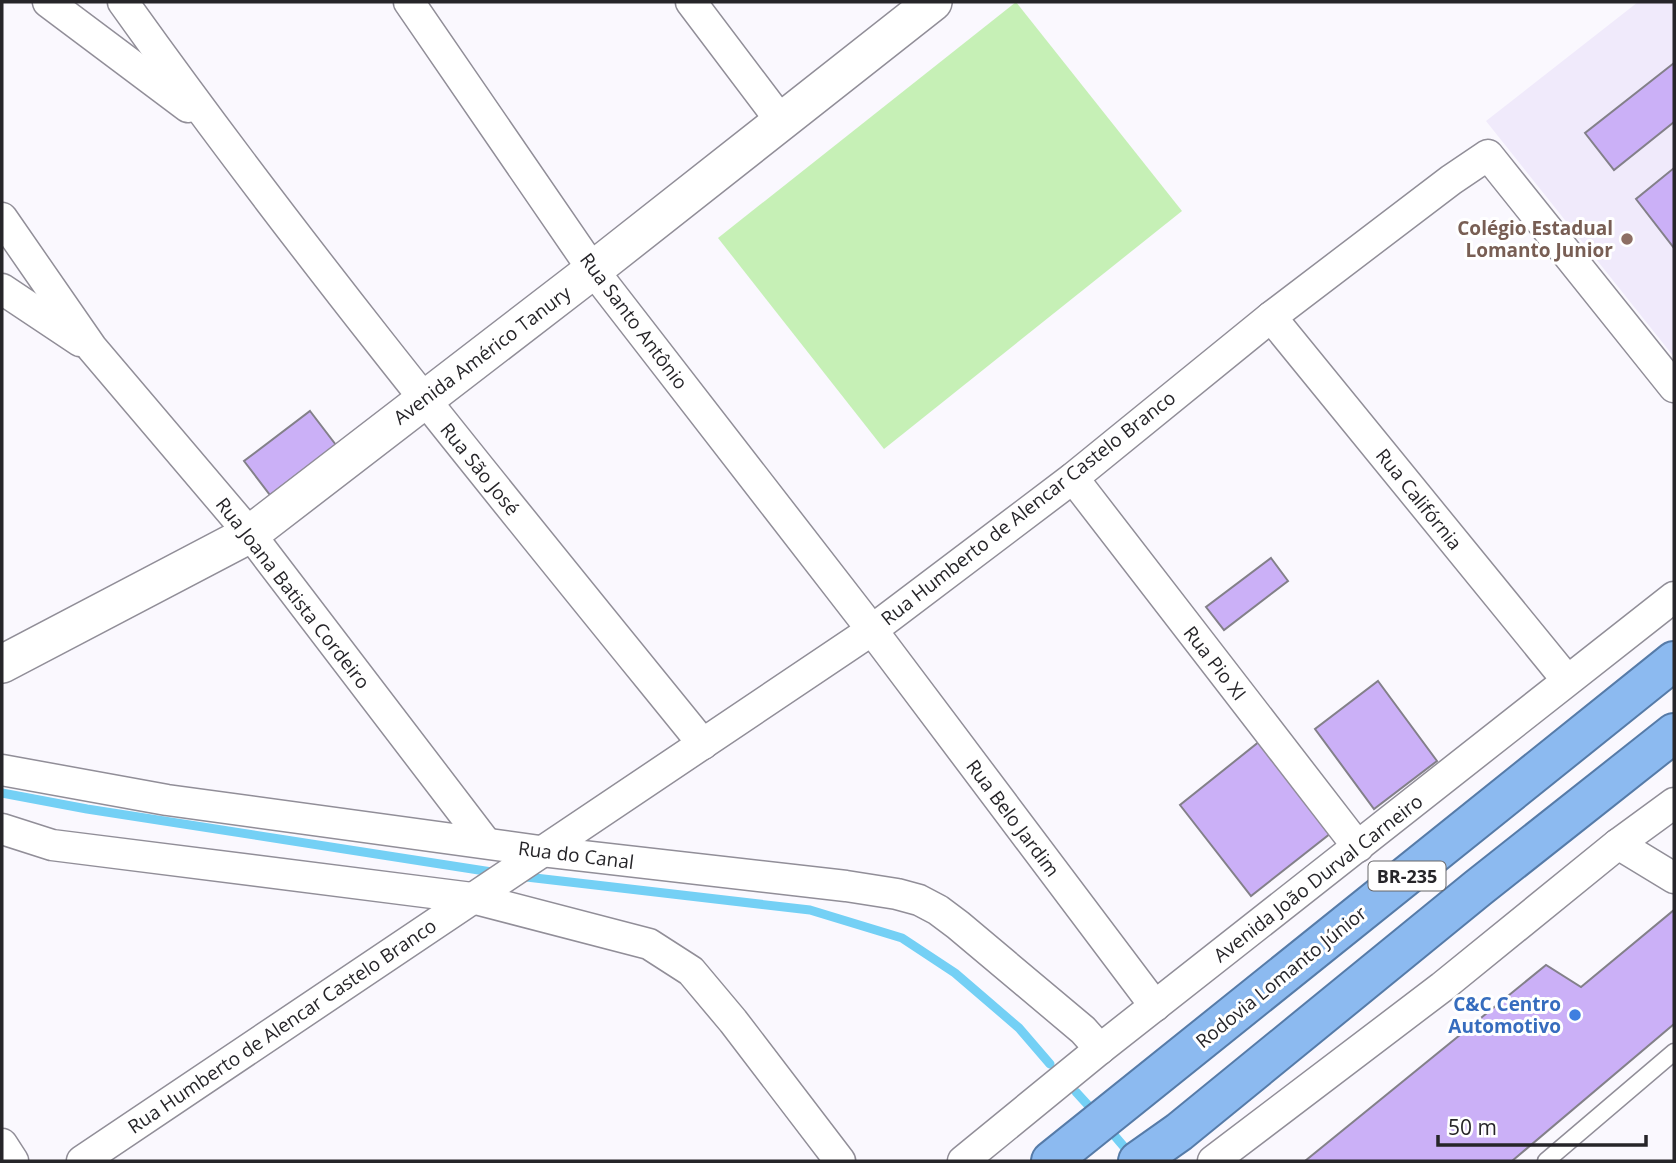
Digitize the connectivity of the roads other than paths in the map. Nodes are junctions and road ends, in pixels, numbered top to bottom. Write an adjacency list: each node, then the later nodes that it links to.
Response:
1 (48, 2): 7 (street, Rua São José)
2 (122, 2): 7 (street, Rua São José)
3 (410, 2): 9 (street, Rua Santo Antônio)
4 (691, 2): 6 (street)
5 (933, 2): 6 (street, Avenida Américo Tanury)
6 (781, 121): 9 (street, Avenida Américo Tanury)
7 (210, 125): 14 (street, Rua São José)
8 (2, 218): 12 (street, Rua Joana Batista Cordeiro)
9 (593, 270): 14 (street, Avenida Américo Tanury); 18 (street, Rua Santo Antônio)
10 (2, 289): 12 (street, Rua Joana Batista Cordeiro)
11 (1271, 317): 13 (street, Rua Humberto de Alencar Castelo Branco); 15 (street, Rua Humberto de Alencar Castelo Branco); 21 (street, Rua Califórnia)
12 (92, 348): 16 (street, Rua Joana Batista Cordeiro)
13 (1674, 387)
14 (423, 399): 16 (street, Avenida Américo Tanury); 23 (street, Rua São José)
15 (1073, 478): 18 (street, Rua Humberto de Alencar Castelo Branco); 29 (street, Rua Pio XI)
16 (250, 534): 20 (street, Avenida Américo Tanury); 27 (street, Rua Joana Batista Cordeiro)
17 (1674, 597): 21 (street, Avenida João Durval Carneiro)
18 (872, 630): 23 (street, Rua Humberto de Alencar Castelo Branco); 33 (street, Rua Belo Jardim)
19 (1674, 661): 41 (highway, Rodovia Lomanto Júnior / BR-235)
20 (2, 664)
21 (1567, 680): 29 (street, Avenida João Durval Carneiro)
22 (1674, 733): 42 (highway, BR-235)
23 (703, 744): 30 (street, Rua Humberto de Alencar Castelo Branco)
24 (2, 770): 27 (street, Rua do Canal)
25 (1674, 803): 28 (street)
26 (2, 829): 32 (street)
27 (486, 843): 30 (street, Rua do Canal)
28 (1618, 844): 31 (street); 43 (street)
29 (1358, 847): 33 (street, Avenida João Durval Carneiro)
30 (532, 856): 32 (street, Rua Humberto de Alencar Castelo Branco); 34 (street, Rua do Canal)
31 (1674, 878)
32 (477, 894): 38 (street, Rua Humberto de Alencar Castelo Branco); 39 (street)
33 (1155, 1006): 34 (street, Avenida João Durval Carneiro)
34 (1100, 1049): 40 (street, Avenida João Durval Carneiro)
35 (1674, 1052): 44 (lane)
36 (2, 1144): 37 (street)
37 (13, 1161)
38 (82, 1161)
39 (840, 1161)
40 (963, 1161)
41 (1051, 1161)
42 (1138, 1161)
43 (1213, 1161)
44 (1546, 1161)

